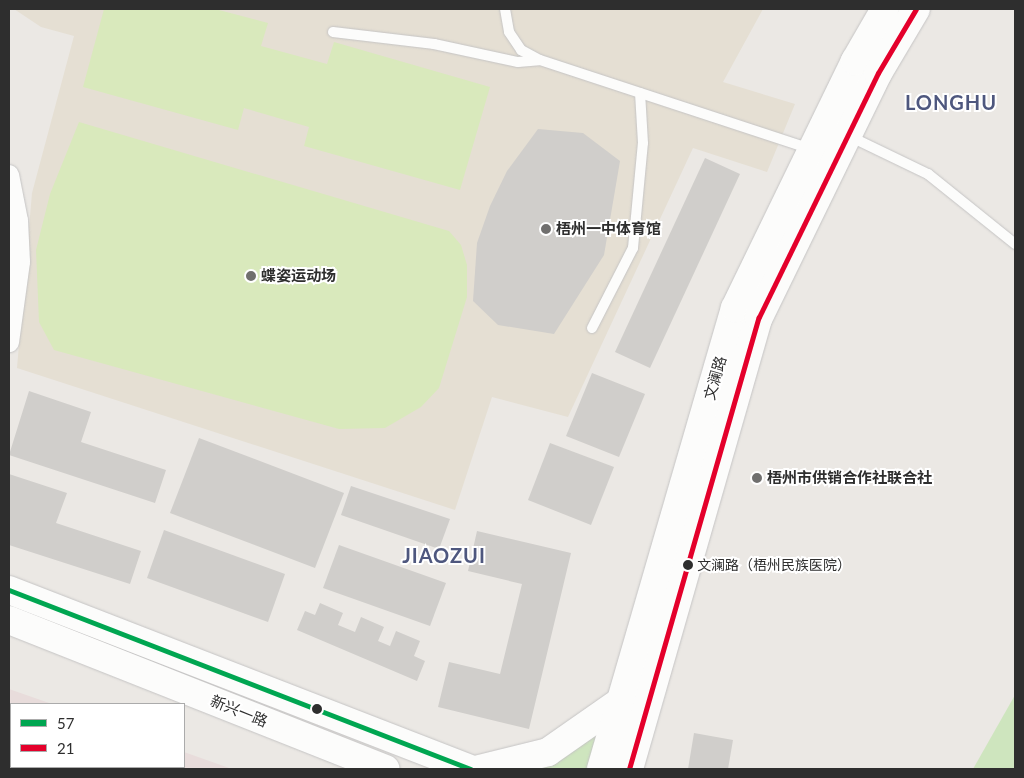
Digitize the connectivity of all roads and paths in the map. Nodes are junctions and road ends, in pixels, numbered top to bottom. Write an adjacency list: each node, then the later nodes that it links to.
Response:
1 (505, 9): 5 (lane)
2 (885, 9): 8 (main road, 文澜路)
3 (916, 9): 7 (main road, 文澜路)
4 (333, 32): 5 (lane)
5 (540, 60): 6 (lane)
6 (640, 92): 8 (lane); 11 (lane)
7 (848, 136): 10 (lane); 20 (main road, 文澜路)
8 (812, 149): 15 (main road, 文澜路)
9 (9, 174): 12 (street)
10 (1015, 244)
11 (592, 328)
12 (9, 342)
13 (9, 590): 17 (main road, 新兴一路)
14 (9, 620): 16 (main road, 新兴一路)
15 (621, 701): 18 (main road); 19 (main road, 文澜路)
16 (386, 769)
17 (470, 769)
18 (479, 769)
19 (601, 769)
20 (628, 769)

